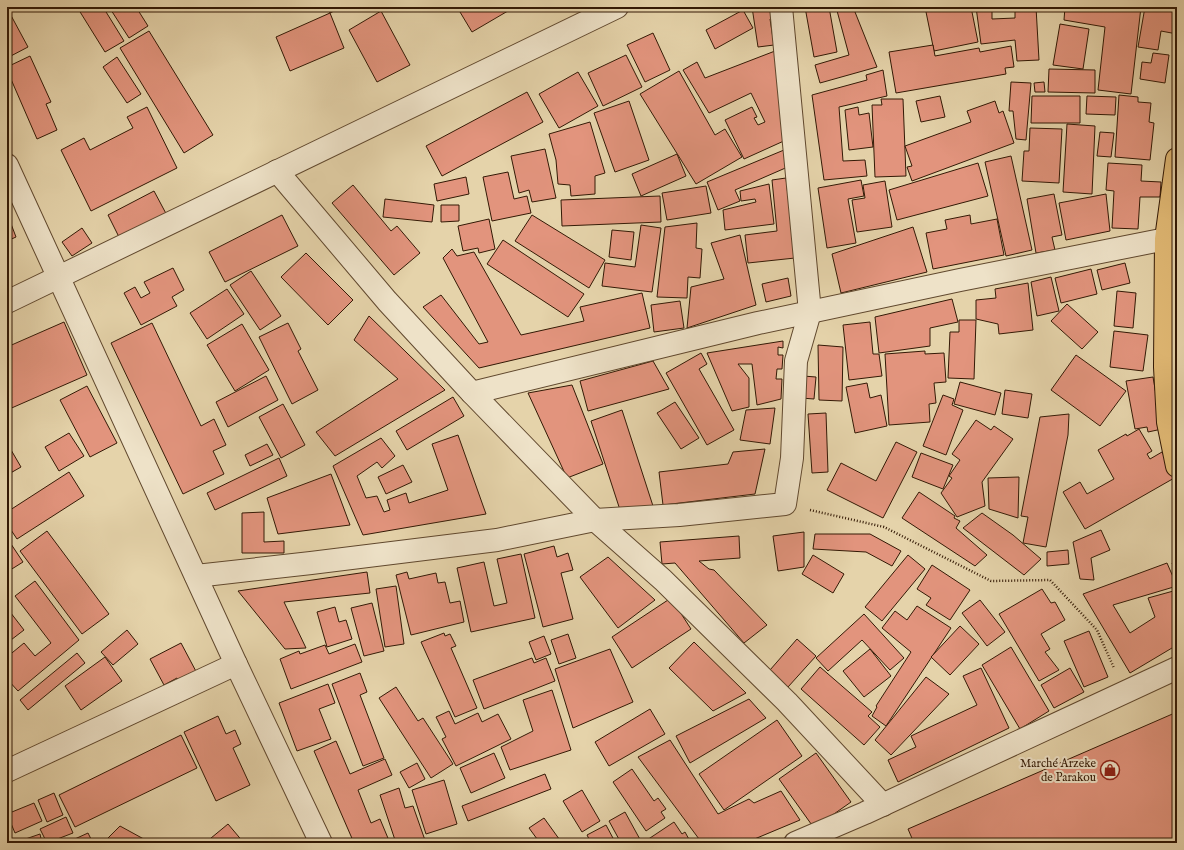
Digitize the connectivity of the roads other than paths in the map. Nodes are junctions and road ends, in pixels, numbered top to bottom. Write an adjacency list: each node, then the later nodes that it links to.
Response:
1 (617, 7): 5 (street)
2 (781, 7): 9 (street)
3 (1177, 159): 6 (main road)
4 (7, 165): 7 (street)
5 (277, 171): 7 (street); 10 (street)
6 (1166, 240): 9 (street); 11 (main road)
7 (57, 277): 8 (street); 13 (street)
8 (7, 302)
9 (810, 312): 10 (street); 12 (street)
10 (472, 393): 12 (street)
11 (1177, 466)
12 (595, 520): 13 (street); 17 (street)
13 (196, 576): 14 (street)
14 (236, 664): 16 (street); 18 (street)
15 (1177, 668): 17 (street)
16 (7, 771)
17 (883, 805): 19 (street)
18 (321, 843)
19 (795, 843)

